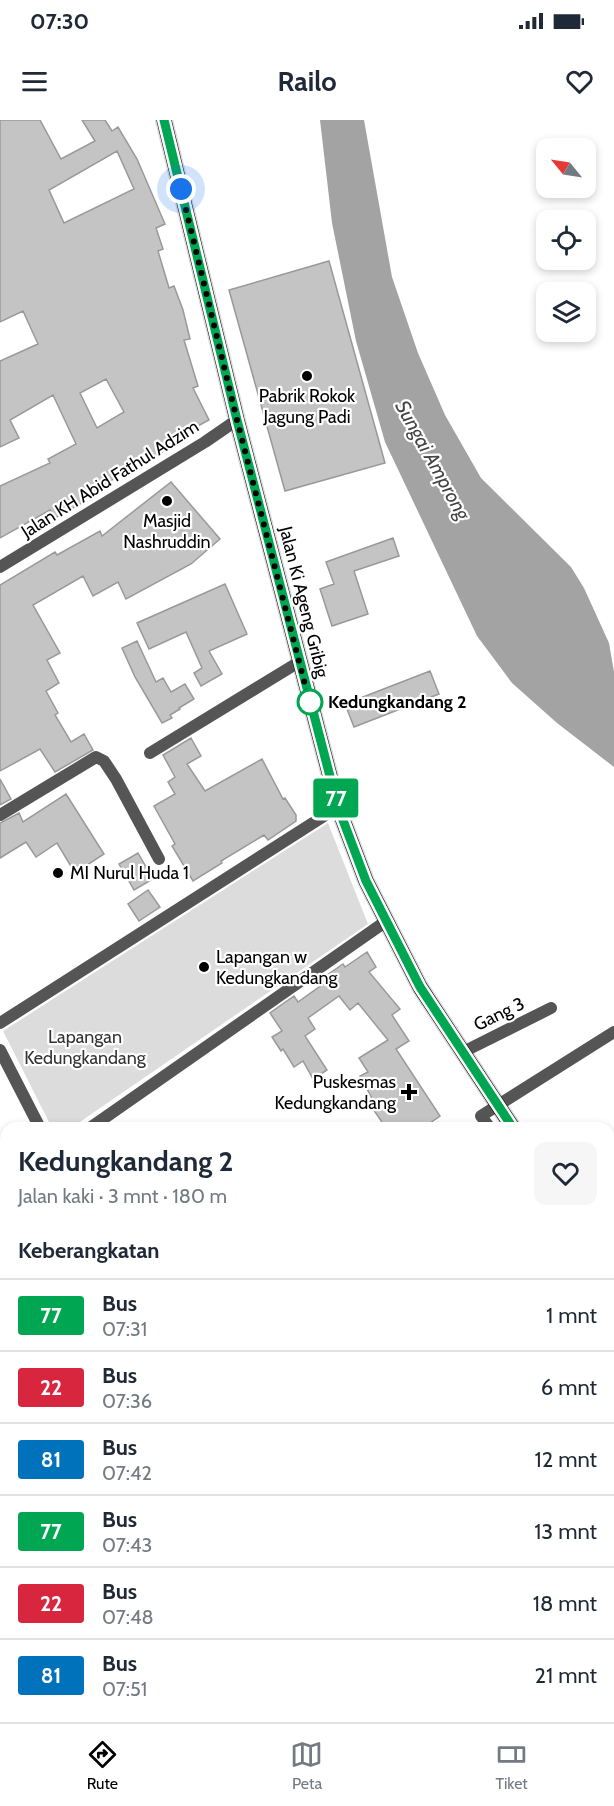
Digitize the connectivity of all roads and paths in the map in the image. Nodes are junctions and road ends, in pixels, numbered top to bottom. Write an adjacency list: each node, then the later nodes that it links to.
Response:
1 (164, 120): 2 (main road, Jalan Ki Ageng Gribig)
2 (237, 420): 3 (street, Jalan KH Abid Fathul Adzim); 4 (main road, Jalan Ki Ageng Gribig)
3 (0, 567)
4 (299, 662): 5 (street); 6 (main road, Jalan Ki Ageng Gribig)
5 (150, 753)
6 (338, 807): 9 (main road, Jalan Ki Ageng Gribig); 11 (street)
7 (0, 815): 8 (street)
8 (159, 859)
9 (385, 922): 14 (main road, Jalan Ki Ageng Gribig); 16 (street)
10 (551, 1008): 14 (street, Gang 3)
11 (0, 1023)
12 (614, 1032): 17 (street)
13 (0, 1050): 15 (street)
14 (463, 1052): 18 (main road, Jalan Ki Ageng Gribig)
15 (37, 1122)
16 (99, 1122)
17 (486, 1122)
18 (509, 1122)

